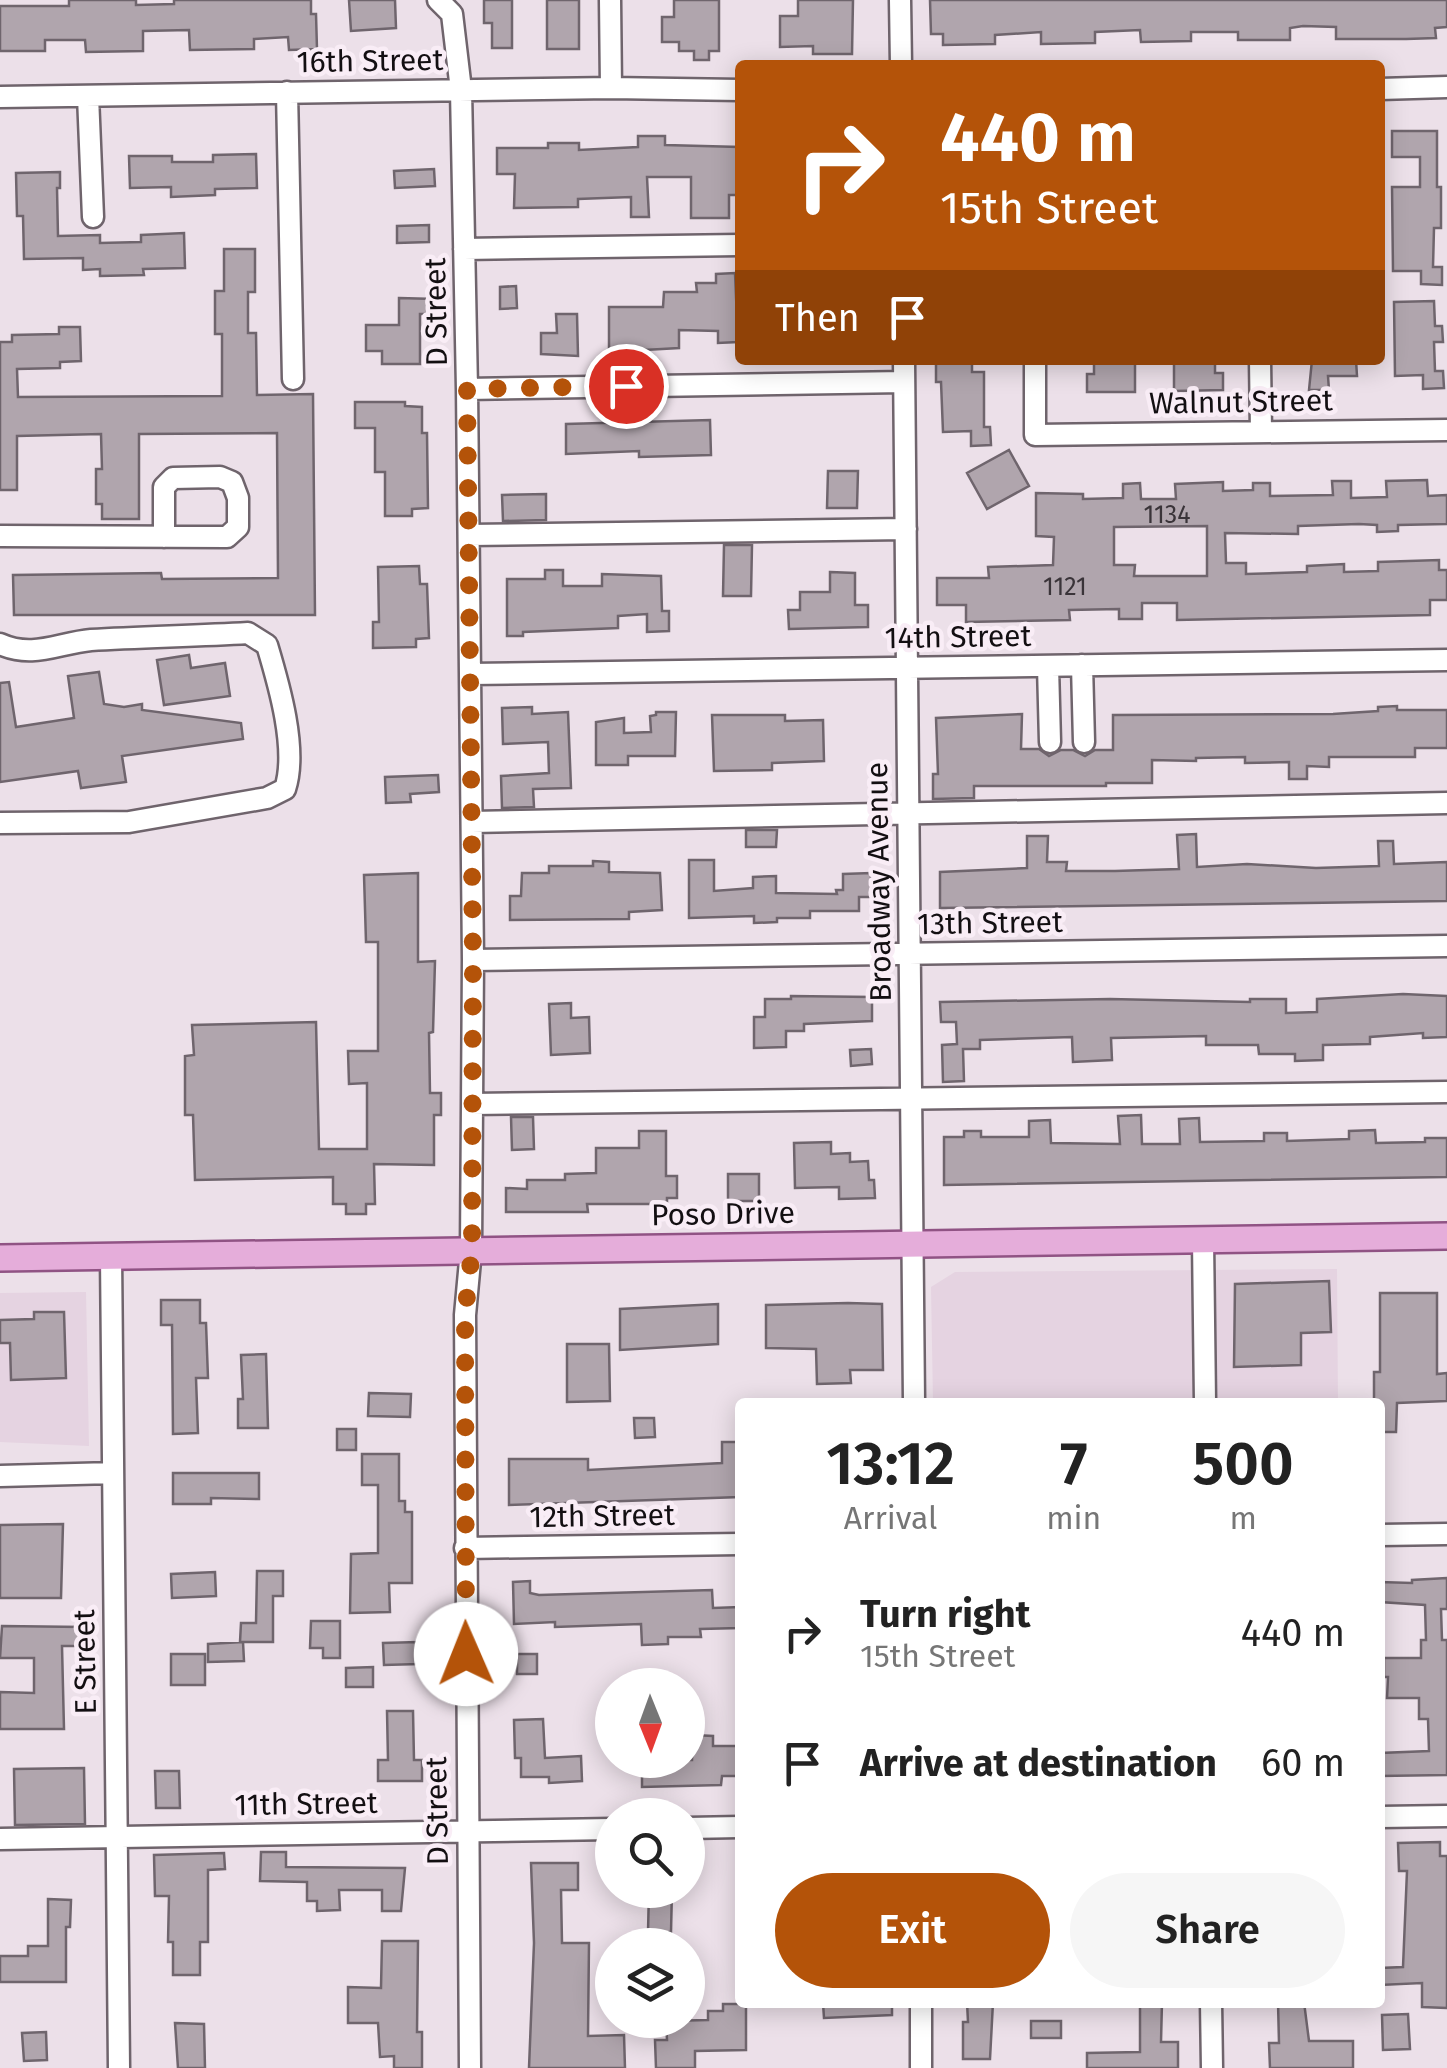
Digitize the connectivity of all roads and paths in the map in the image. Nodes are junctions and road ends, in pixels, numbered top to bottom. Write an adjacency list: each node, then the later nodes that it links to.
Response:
1 (438, 0): 8 (street, D Street)
2 (610, 0): 6 (street)
3 (900, 0): 4 (street)
4 (901, 60)
5 (1447, 87): 7 (street)
6 (611, 88): 8 (street, 16th Street); 9 (street, 16th Street)
7 (1385, 88)
8 (460, 90): 10 (street, 16th Street); 15 (street, D Street)
9 (735, 90)
10 (286, 92): 11 (street, 16th Street); 19 (street)
11 (88, 96): 12 (street, 16th Street); 13 (street)
12 (0, 97)
13 (93, 218)
14 (735, 245): 15 (street)
15 (464, 249): 21 (street, D Street)
16 (904, 365): 20 (street, Broadway Avenue)
17 (1034, 365): 23 (street, Walnut Street)
18 (1260, 365): 23 (street)
19 (293, 379)
20 (904, 382): 21 (street); 24 (street, Broadway Avenue)
21 (467, 389): 25 (street, D Street)
22 (1447, 430): 23 (street, Walnut Street)
23 (1260, 432)
24 (906, 529): 25 (street); 32 (street, Broadway Avenue)
25 (469, 535): 33 (street, D Street)
26 (0, 536): 27 (street)
27 (164, 537)
28 (0, 644): 39 (street)
29 (1447, 660): 30 (street, 14th Street)
30 (1082, 665): 31 (street, 14th Street); 35 (street)
31 (1048, 666): 32 (street, 14th Street); 34 (street)
32 (907, 668): 33 (street, 14th Street); 37 (street, Broadway Avenue)
33 (470, 674): 38 (street, D Street)
34 (1050, 742)
35 (1084, 742)
36 (1447, 803): 37 (street)
37 (908, 813): 38 (street); 41 (street, Broadway Avenue)
38 (472, 822): 42 (street, D Street)
39 (0, 823)
40 (1447, 946): 41 (street, 13th Street)
41 (910, 954): 42 (street, 13th Street); 44 (street, Broadway Avenue)
42 (473, 960): 45 (street, D Street)
43 (1447, 1092): 44 (street)
44 (912, 1099): 45 (street); 48 (street, Broadway Avenue)
45 (472, 1104): 49 (street, D Street)
46 (1447, 1236): 47 (main road, Poso Drive)
47 (1203, 1240): 48 (main road, Poso Drive); 53 (street)
48 (913, 1244): 49 (main road, Poso Drive); 52 (street, Broadway Avenue)
49 (472, 1250): 50 (main road, Poso Drive); 59 (street, D Street)
50 (111, 1256): 51 (main road, Poso Drive); 54 (street, E Street)
51 (0, 1258)
52 (914, 1398)
53 (1204, 1398)
54 (113, 1473): 55 (street); 66 (street, E Street)
55 (0, 1476)
56 (1447, 1534): 57 (street)
57 (1385, 1535)
58 (735, 1544): 59 (street, 12th Street)
59 (465, 1548): 65 (street, D Street)
60 (1447, 1816): 61 (street)
61 (1385, 1817)
62 (735, 1827): 63 (street)
63 (705, 1828)
64 (595, 1829): 65 (street, 11th Street)
65 (468, 1831): 66 (street, 11th Street); 71 (street, D Street)
66 (116, 1836): 67 (street, 11th Street); 70 (street, E Street)
67 (0, 1839)
68 (921, 2008): 72 (street)
69 (1211, 2008): 73 (street)
70 (118, 2068)
71 (470, 2068)
72 (922, 2068)
73 (1212, 2068)

